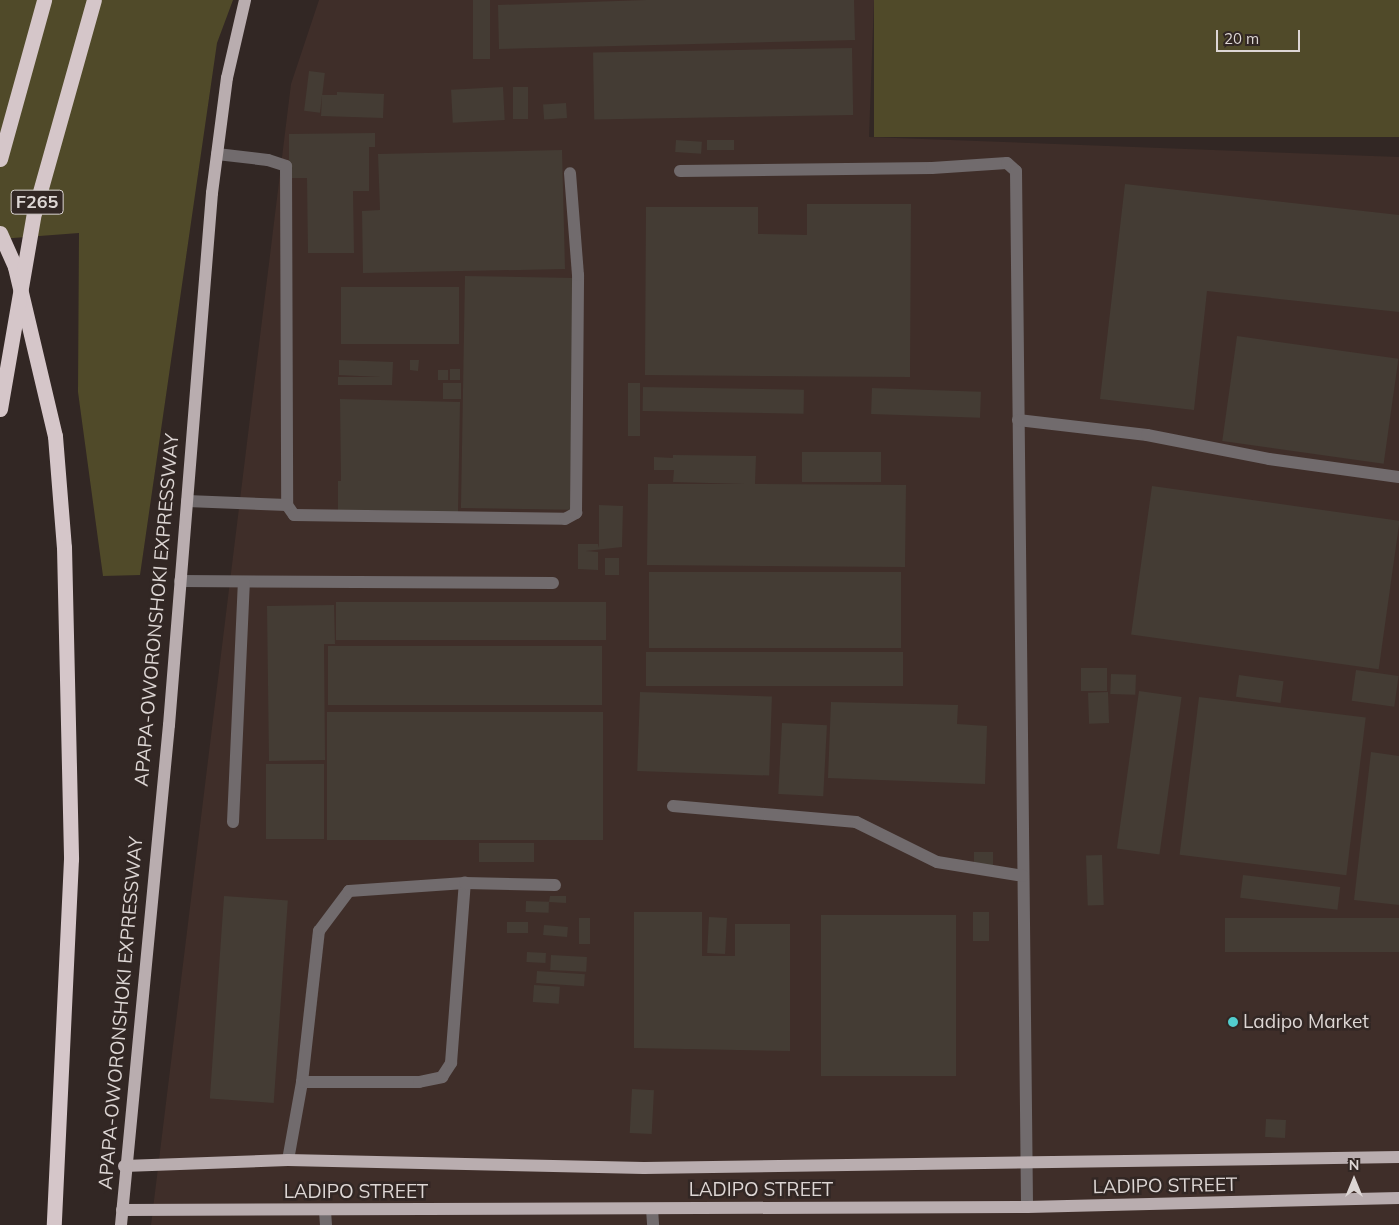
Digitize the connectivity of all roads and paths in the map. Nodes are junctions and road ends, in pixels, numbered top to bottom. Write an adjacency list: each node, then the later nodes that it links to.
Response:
1 (44, 0): 5 (highway)
2 (94, 0): 9 (highway, F265)
3 (245, 0): 4 (main road, APAPA-OWORONSHOKI EXPRESSWAY)
4 (216, 154): 12 (main road, APAPA-OWORONSHOKI EXPRESSWAY); 13 (lane)
5 (0, 159)
6 (680, 171): 10 (lane)
7 (570, 172): 13 (lane)
8 (0, 233): 32 (highway)
9 (0, 409)
10 (1018, 420): 11 (lane); 19 (lane)
11 (1399, 477)
12 (187, 501): 13 (lane); 14 (main road, APAPA-OWORONSHOKI EXPRESSWAY)
13 (287, 505)
14 (180, 581): 15 (lane); 26 (main road, APAPA-OWORONSHOKI EXPRESSWAY)
15 (244, 583): 16 (lane); 18 (lane)
16 (553, 583)
17 (674, 806): 19 (lane)
18 (233, 822)
19 (1023, 876): 25 (lane)
20 (465, 883): 21 (lane); 22 (lane); 22 (lane)
21 (555, 885)
22 (302, 1082): 24 (lane)
23 (1399, 1157): 25 (main road, LADIPO STREET)
24 (288, 1160): 25 (main road, LADIPO STREET); 26 (main road, LADIPO STREET)
25 (1027, 1163): 28 (lane)
26 (124, 1166): 30 (main road, APAPA-OWORONSHOKI EXPRESSWAY)
27 (1399, 1198): 28 (main road, LADIPO STREET)
28 (1027, 1207): 29 (main road, LADIPO STREET)
29 (652, 1209): 31 (main road, LADIPO STREET); 35 (lane)
30 (122, 1210): 31 (main road, LADIPO STREET); 33 (main road, APAPA-OWORONSHOKI EXPRESSWAY)
31 (325, 1211): 34 (lane)
32 (54, 1225)
33 (121, 1225)
34 (326, 1225)
35 (653, 1225)

